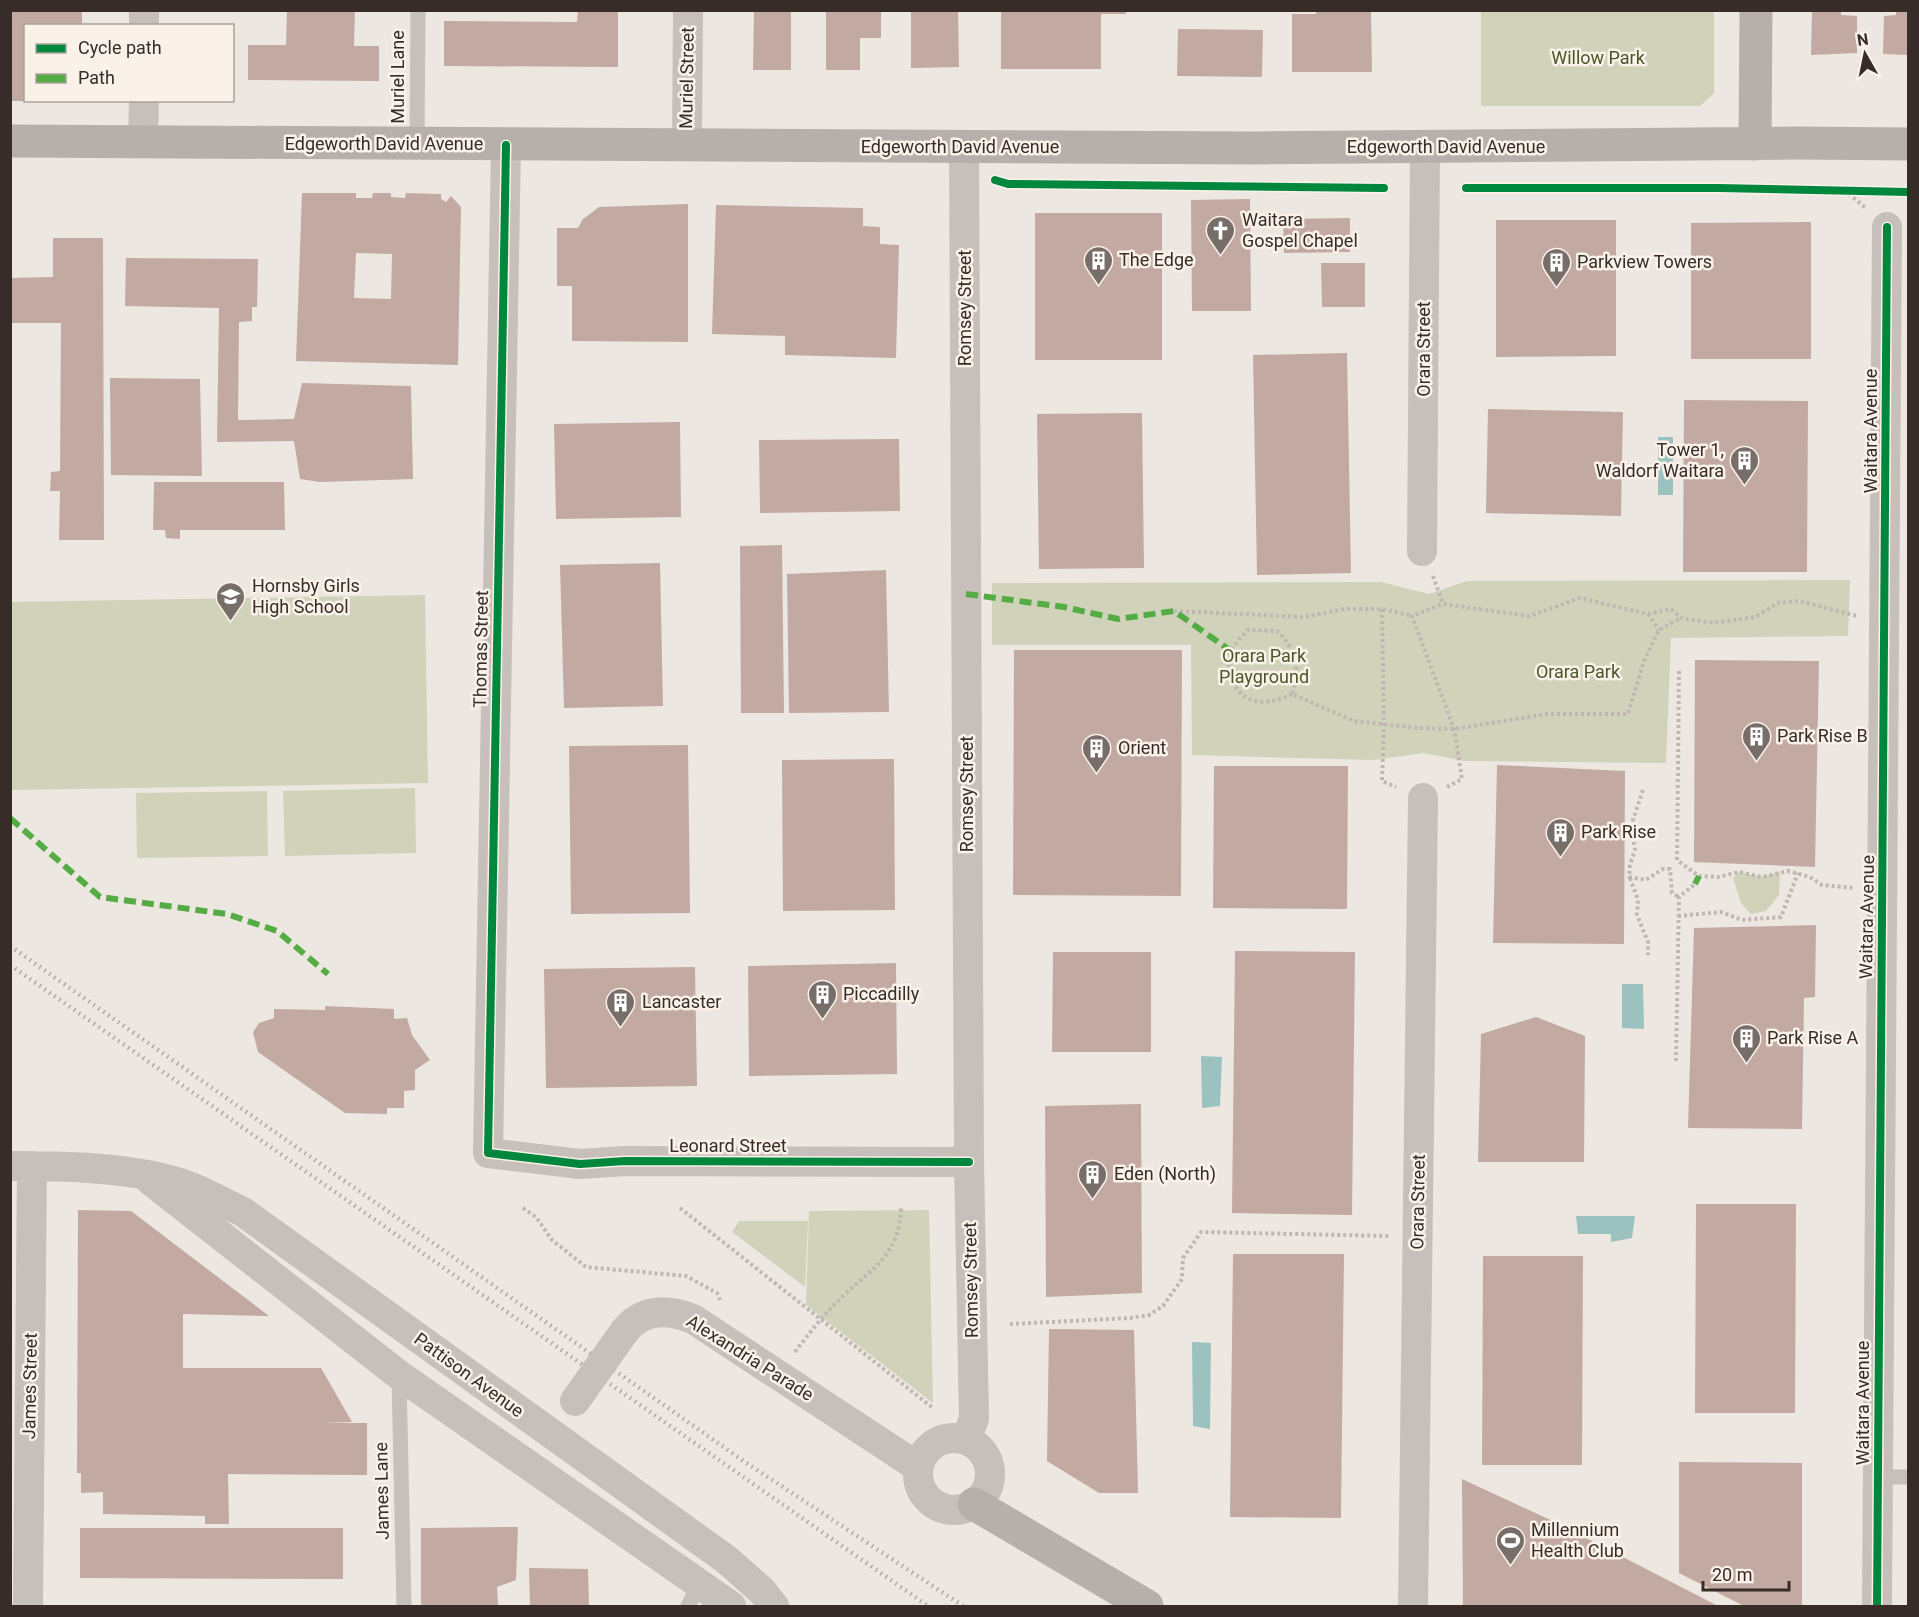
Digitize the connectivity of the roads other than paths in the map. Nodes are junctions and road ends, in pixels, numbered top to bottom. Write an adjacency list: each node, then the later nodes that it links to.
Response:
1 (418, 10): 7 (lane, Muriel Lane)
2 (688, 10): 11 (street, Muriel Street)
3 (1756, 10): 8 (main road)
4 (144, 102): 6 (street)
5 (10, 141): 6 (main road, Edgeworth David Avenue)
6 (143, 142): 7 (main road, Edgeworth David Avenue)
7 (417, 144): 10 (main road, Edgeworth David Avenue)
8 (1755, 144): 9 (main road, Edgeworth David Avenue); 13 (main road, Edgeworth David Avenue)
9 (1908, 144)
10 (506, 145): 11 (main road, Edgeworth David Avenue); 17 (street, Thomas Street)
11 (687, 145): 12 (main road, Edgeworth David Avenue)
12 (964, 147): 13 (main road, Edgeworth David Avenue); 18 (street, Romsey Street)
13 (1425, 148): 15 (street, Orara Street)
14 (1887, 227): 25 (street, Waitara Avenue)
15 (1422, 550)
16 (1423, 798): 34 (street, Orara Street)
17 (488, 1153): 18 (street, Leonard Street)
18 (969, 1162): 23 (street, Romsey Street)
19 (21, 1166): 20 (street, Pattison Avenue); 29 (street, James Street)
20 (145, 1176): 21 (street, Pattison Avenue); 22 (street, Pattison Avenue)
21 (399, 1375): 28 (street, Pattison Avenue); 30 (lane, James Lane)
22 (551, 1435): 24 (street, Alexandria Parade, bridge); 32 (street, Pattison Avenue)
23 (966, 1439): 24 (street); 27 (street)
24 (918, 1467): 27 (street)
25 (1877, 1477): 26 (lane); 35 (street, Waitara Avenue)
26 (1908, 1477)
27 (974, 1504): 33 (main road)
28 (694, 1595): 31 (street, Pattison Avenue)
29 (28, 1606)
30 (404, 1606)
31 (731, 1606)
32 (774, 1606)
33 (1147, 1606)
34 (1413, 1606)
35 (1877, 1606)

